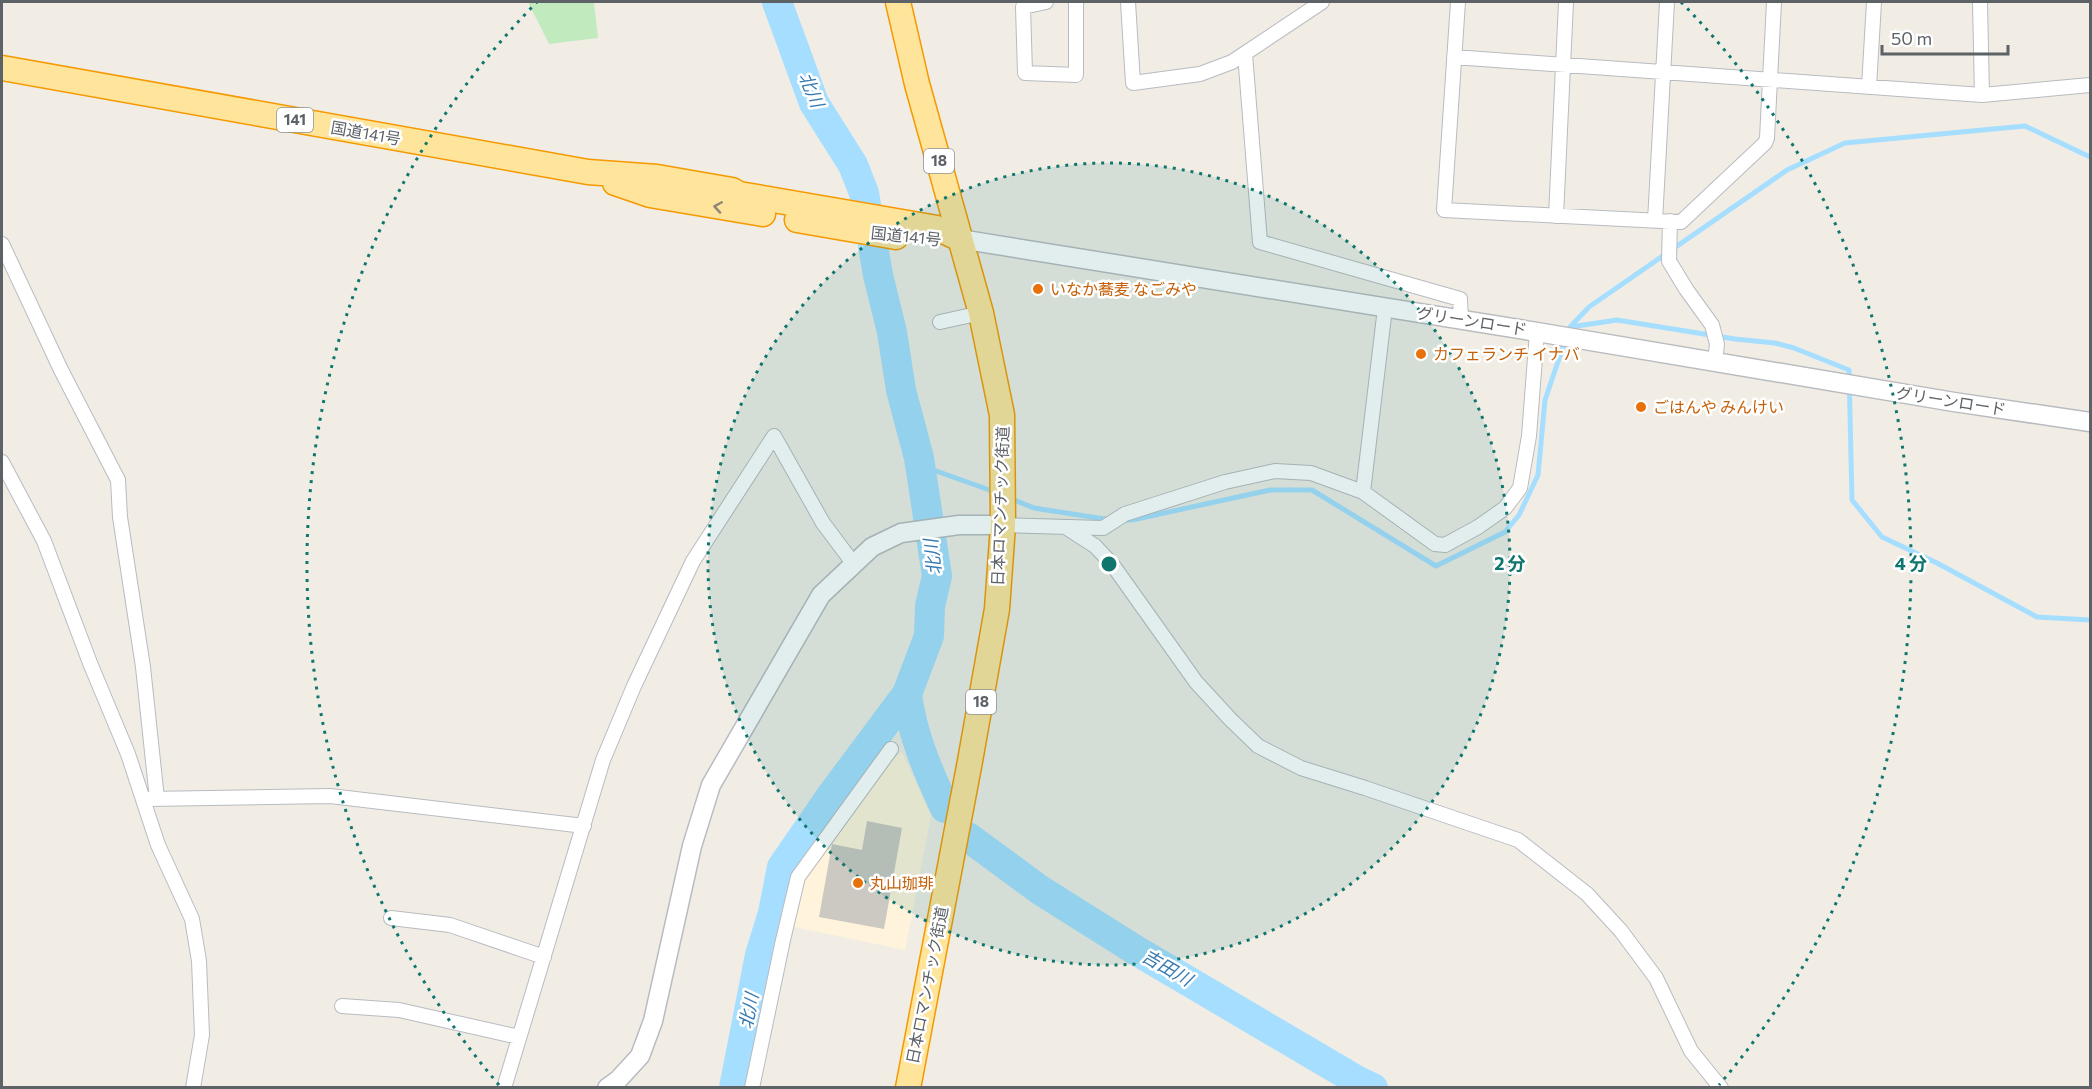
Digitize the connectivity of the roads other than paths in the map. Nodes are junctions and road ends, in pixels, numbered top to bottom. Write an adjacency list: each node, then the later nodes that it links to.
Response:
1 (898, 2): 24 (highway, 日本ロマンチック街道 / 18)
2 (1046, 2): 3 (street)
3 (1076, 2)
4 (1128, 2): 12 (street)
5 (1322, 2): 12 (street)
6 (1458, 2): 13 (street)
7 (1566, 2): 14 (street)
8 (1667, 2): 16 (street)
9 (1774, 2): 17 (street)
10 (1874, 2): 19 (street)
11 (1980, 2): 20 (street)
12 (1245, 54): 28 (street)
13 (1455, 57): 14 (street); 21 (street)
14 (1563, 65): 16 (street); 21 (street)
15 (2, 68): 24 (highway, 国道141号 / 141)
16 (1663, 72): 17 (street); 22 (street)
17 (1771, 80): 19 (street); 23 (street)
18 (2091, 85): 20 (street)
19 (1869, 87): 20 (street)
20 (1982, 95)
21 (1556, 216): 22 (street)
22 (1655, 221): 23 (street)
23 (1670, 221): 31 (street)
24 (960, 239): 26 (street, グリーンロード); 27 (highway, 日本ロマンチック街道 / 18)
25 (2, 244): 39 (street)
26 (1385, 308): 28 (street, グリーンロード); 34 (street)
27 (981, 313): 29 (street); 35 (highway, 日本ロマンチック街道 / 18)
28 (1461, 320): 30 (street, グリーンロード)
29 (940, 322)
30 (1537, 332): 31 (street, グリーンロード); 34 (street)
31 (1715, 362): 32 (street, グリーンロード)
32 (2091, 422)
33 (2, 462): 39 (street)
34 (1363, 492): 36 (street)
35 (1003, 525): 36 (street); 37 (street); 49 (highway, 日本ロマンチック街道 / 18)
36 (1067, 528): 50 (street)
37 (853, 563): 40 (street); 47 (street)
38 (891, 749): 48 (street)
39 (150, 799): 40 (street); 45 (street)
40 (584, 826): 42 (street)
41 (391, 918): 42 (street)
42 (544, 957): 44 (street)
43 (342, 1006): 44 (street)
44 (519, 1037): 46 (street)
45 (194, 1088)
46 (504, 1088)
47 (607, 1088)
48 (752, 1088)
49 (908, 1088)
50 (1721, 1088)

